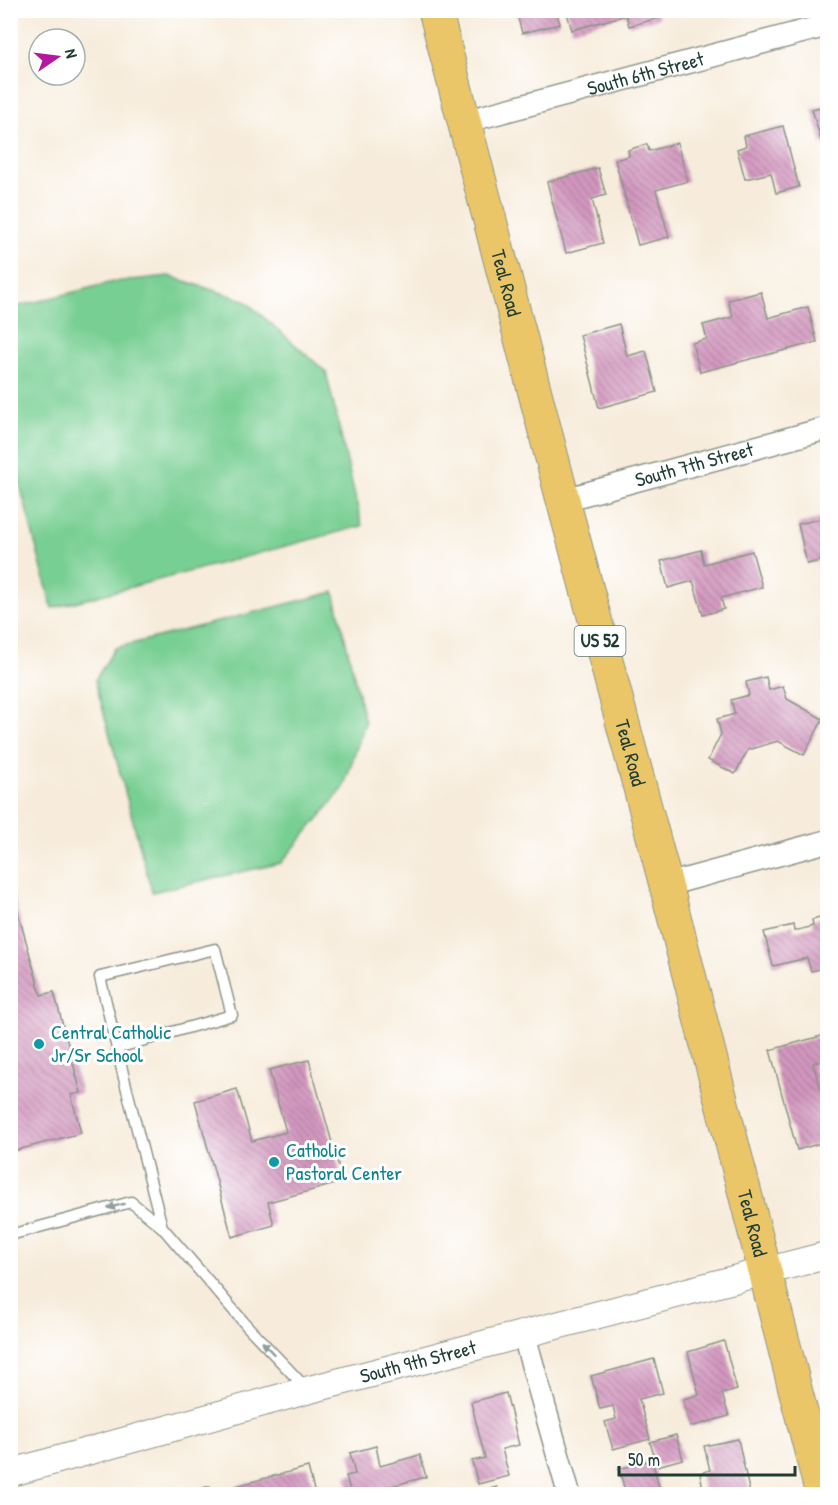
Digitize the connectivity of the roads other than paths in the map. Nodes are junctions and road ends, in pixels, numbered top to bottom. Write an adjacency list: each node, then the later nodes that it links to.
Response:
1 (435, 10): 3 (main road, Teal Road / US 52)
2 (828, 25): 3 (street, South 6th Street)
3 (463, 122): 5 (main road, Teal Road / US 52)
4 (828, 428): 5 (street, South 7th Street)
5 (563, 500): 7 (main road, Teal Road / US 52)
6 (828, 841): 7 (street)
7 (666, 885): 12 (main road, Teal Road / US 52)
8 (117, 1048): 8 (lane); 9 (lane)
9 (162, 1227): 10 (lane, one-way to 10); 14 (lane, one-way to 9)
10 (10, 1235)
11 (828, 1255): 12 (street, South 9th Street)
12 (765, 1272): 13 (street, South 9th Street); 17 (main road, Teal Road / US 52)
13 (524, 1335): 14 (street, South 9th Street); 16 (street)
14 (308, 1390): 15 (street, South 9th Street)
15 (10, 1473)
16 (569, 1494)
17 (822, 1494)

